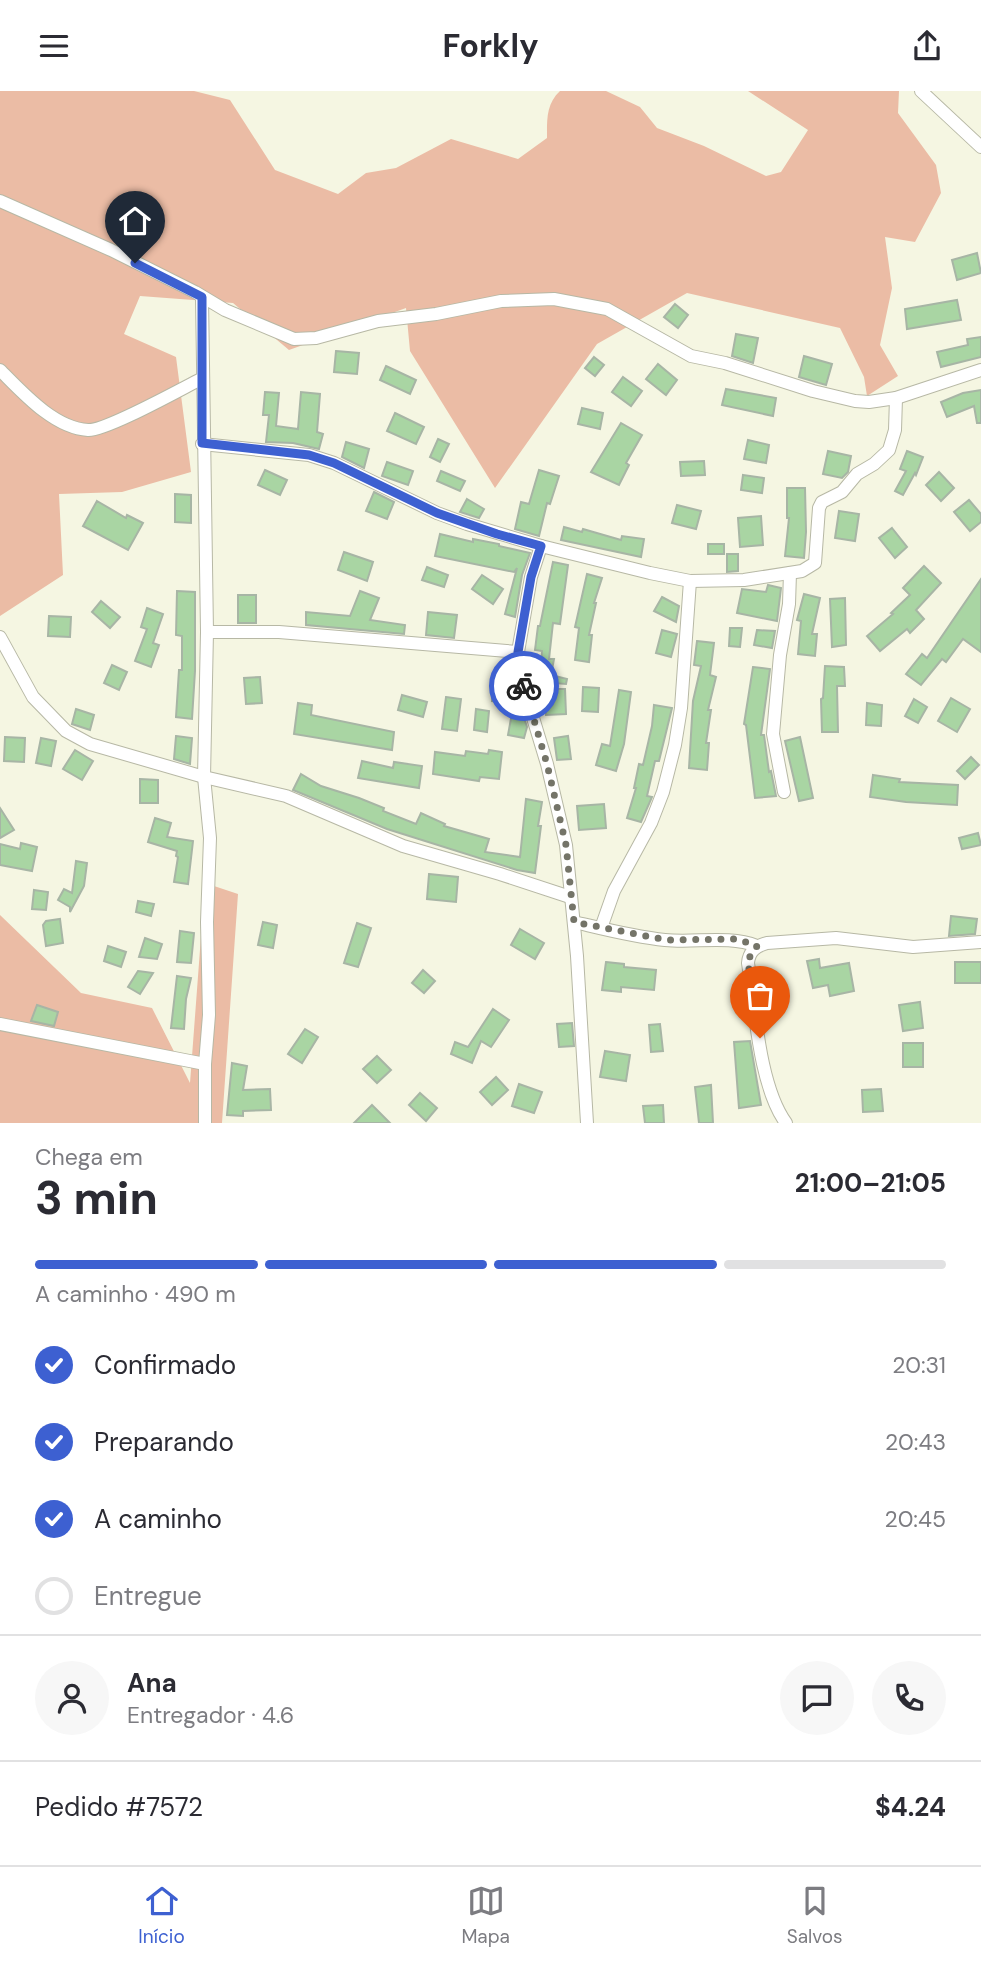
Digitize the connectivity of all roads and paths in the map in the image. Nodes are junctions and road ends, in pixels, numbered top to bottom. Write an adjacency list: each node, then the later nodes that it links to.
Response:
1 (921, 91): 2 (street)
2 (981, 147)
3 (0, 201): 4 (street)
4 (202, 297): 7 (street); 8 (street)
5 (0, 370): 7 (street)
6 (981, 370): 8 (street)
7 (201, 379): 9 (street)
8 (896, 398): 11 (street)
9 (202, 443): 10 (street); 13 (street)
10 (541, 546): 12 (street); 15 (street)
11 (790, 573): 12 (street); 17 (street)
12 (690, 580): 20 (street)
13 (207, 632): 15 (street); 16 (street)
14 (0, 637): 16 (street)
15 (518, 652): 18 (street)
16 (204, 777): 18 (street); 24 (street)
17 (784, 792)
18 (570, 897): 19 (street)
19 (574, 922): 20 (street); 26 (street)
20 (601, 928): 22 (street)
21 (981, 942): 22 (street)
22 (757, 946): 27 (street)
23 (0, 1024): 24 (street)
24 (205, 1064): 25 (street)
25 (205, 1123)
26 (587, 1123)
27 (786, 1123)

